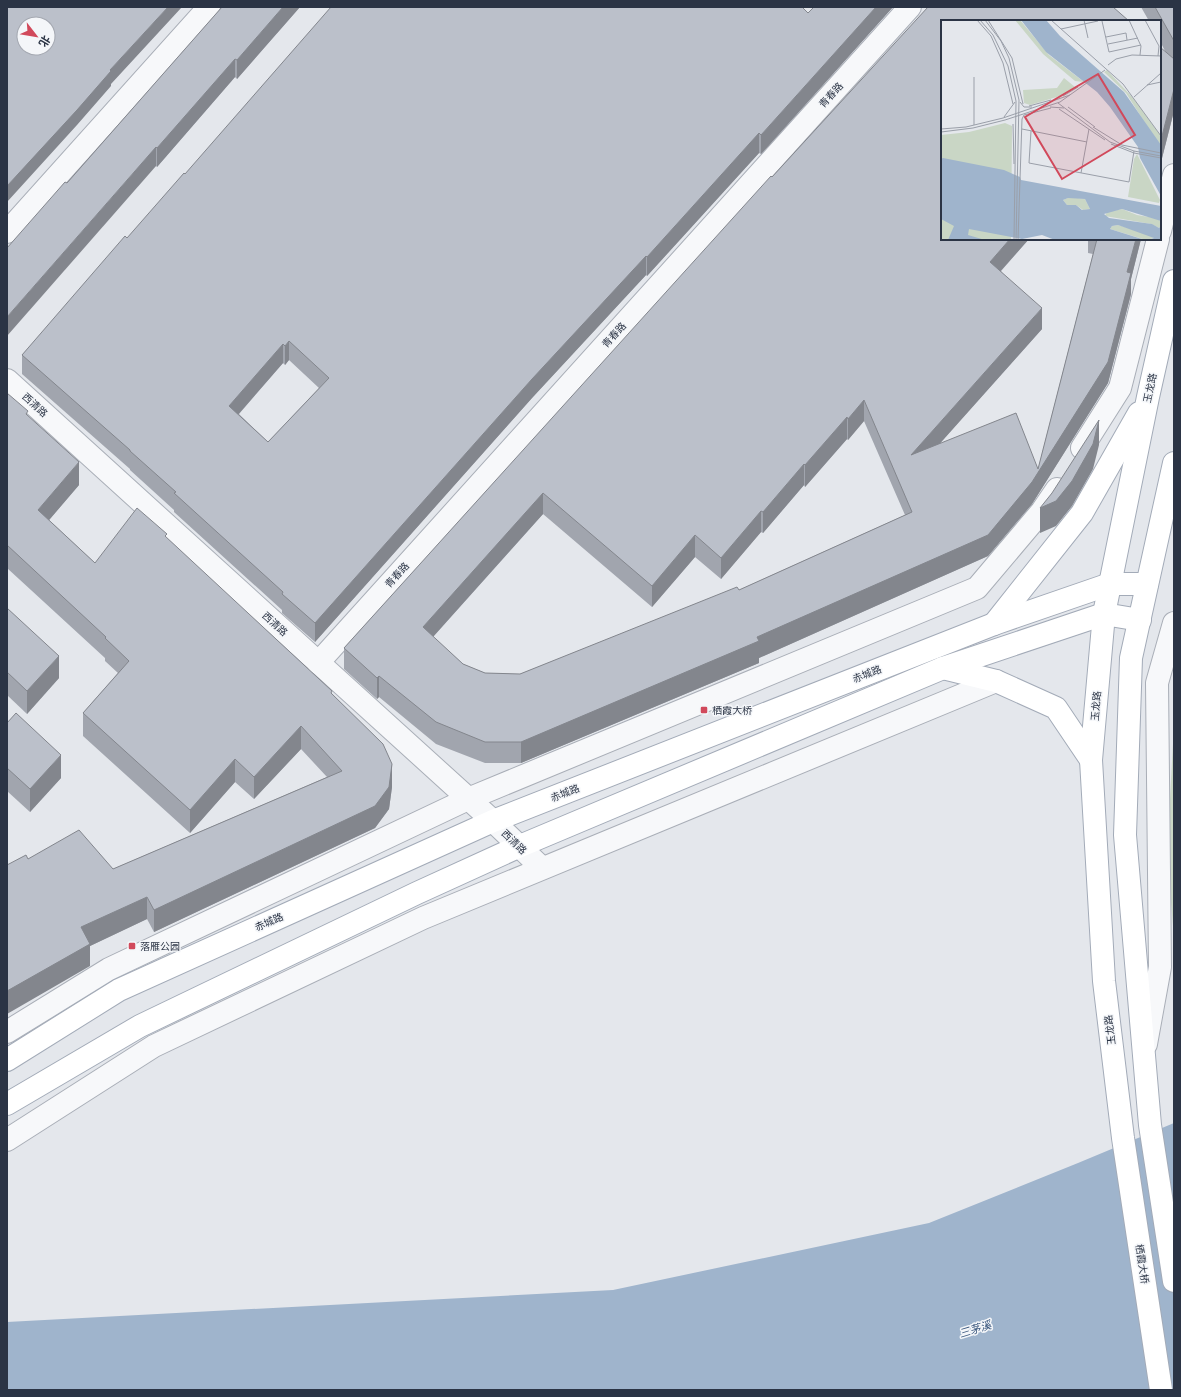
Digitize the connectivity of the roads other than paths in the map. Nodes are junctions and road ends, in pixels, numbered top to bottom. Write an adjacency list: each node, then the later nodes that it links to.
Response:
1 (209, 7): 5 (lane)
2 (910, 7): 17 (lane, 青春路)
3 (1174, 175): 4 (lane)
4 (1161, 227)
5 (7, 232)
6 (1158, 240): 21 (lane)
7 (1174, 280): 9 (main road, 玉龙路)
8 (7, 380): 17 (lane, 西清路)
9 (1148, 397): 11 (main road, 玉龙路); 16 (main road)
10 (1174, 462): 12 (main road)
11 (1110, 584): 12 (main road, 赤城路); 13 (main road, 玉龙路); 16 (main road, 赤城路)
12 (1147, 584): 14 (main road)
13 (1104, 614): 14 (main road); 18 (main road); 20 (main road, 玉龙路)
14 (1140, 620): 26 (main road)
15 (1174, 623): 26 (lane)
16 (994, 624): 22 (main road, 赤城路)
17 (318, 663): 21 (lane, 西清路)
18 (943, 668): 19 (main road); 23 (main road)
19 (996, 681): 20 (main road); 24 (lane)
20 (1091, 760): 29 (main road, 玉龙路)
21 (468, 799): 22 (lane, 西清路); 25 (lane)
22 (493, 821): 23 (lane, 西清路); 27 (main road, 赤城路)
23 (520, 846): 24 (lane, 西清路); 28 (main road)
24 (542, 868): 30 (lane)
25 (7, 1032)
26 (1144, 1056): 31 (main road)
27 (7, 1060)
28 (7, 1104)
29 (1123, 1138): 32 (main road, 栖霞大桥)
30 (7, 1140)
31 (1174, 1281)
32 (1161, 1390)

